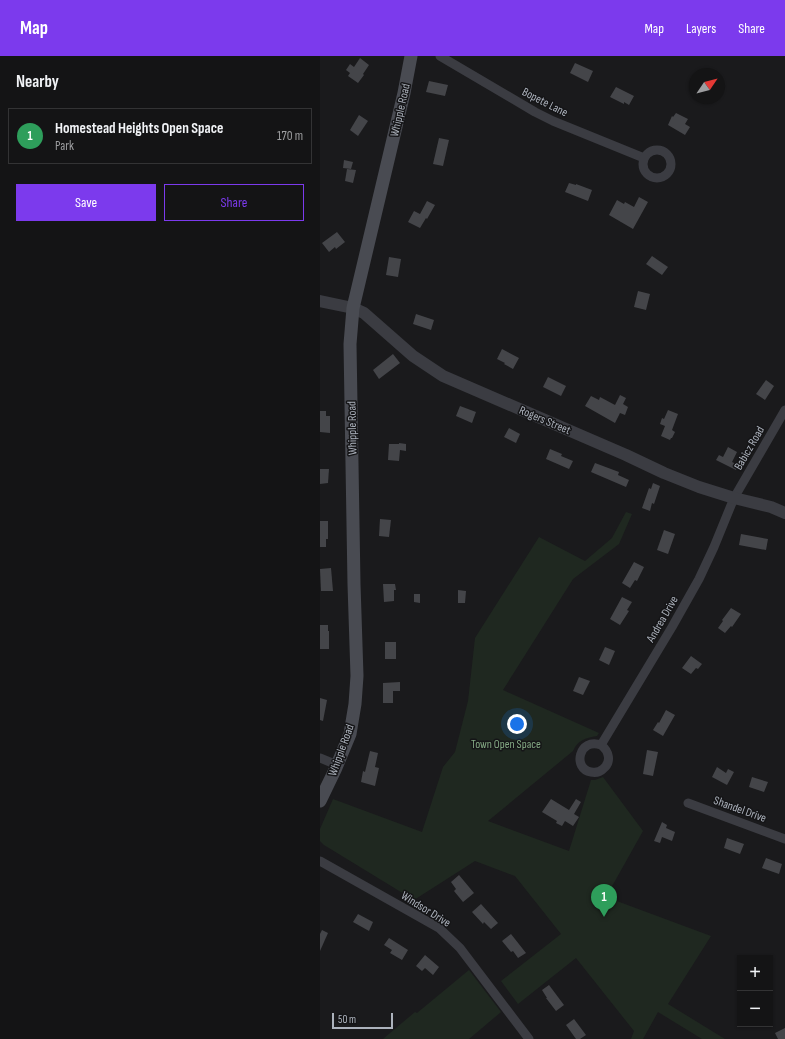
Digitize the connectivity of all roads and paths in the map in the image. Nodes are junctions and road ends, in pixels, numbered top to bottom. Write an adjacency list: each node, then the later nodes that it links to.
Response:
1 (411, 56): 5 (main road, Whipple Road)
2 (440, 56): 3 (street, Bopete Lane)
3 (644, 158)
4 (320, 301): 5 (street, Rogers Street)
5 (353, 308): 7 (street, Rogers Street); 11 (main road, Whipple Road)
6 (785, 410): 7 (street, Babicz Road)
7 (734, 498): 8 (street, Rogers Street); 9 (street, Andrea Drive)
8 (785, 513)
9 (601, 745)
10 (320, 758): 11 (street)
11 (337, 765): 12 (main road, Whipple Road)
12 (320, 801)
13 (688, 803): 14 (street, Shandel Drive)
14 (785, 839)
15 (320, 861): 16 (street, Windsor Drive)
16 (529, 1039)

